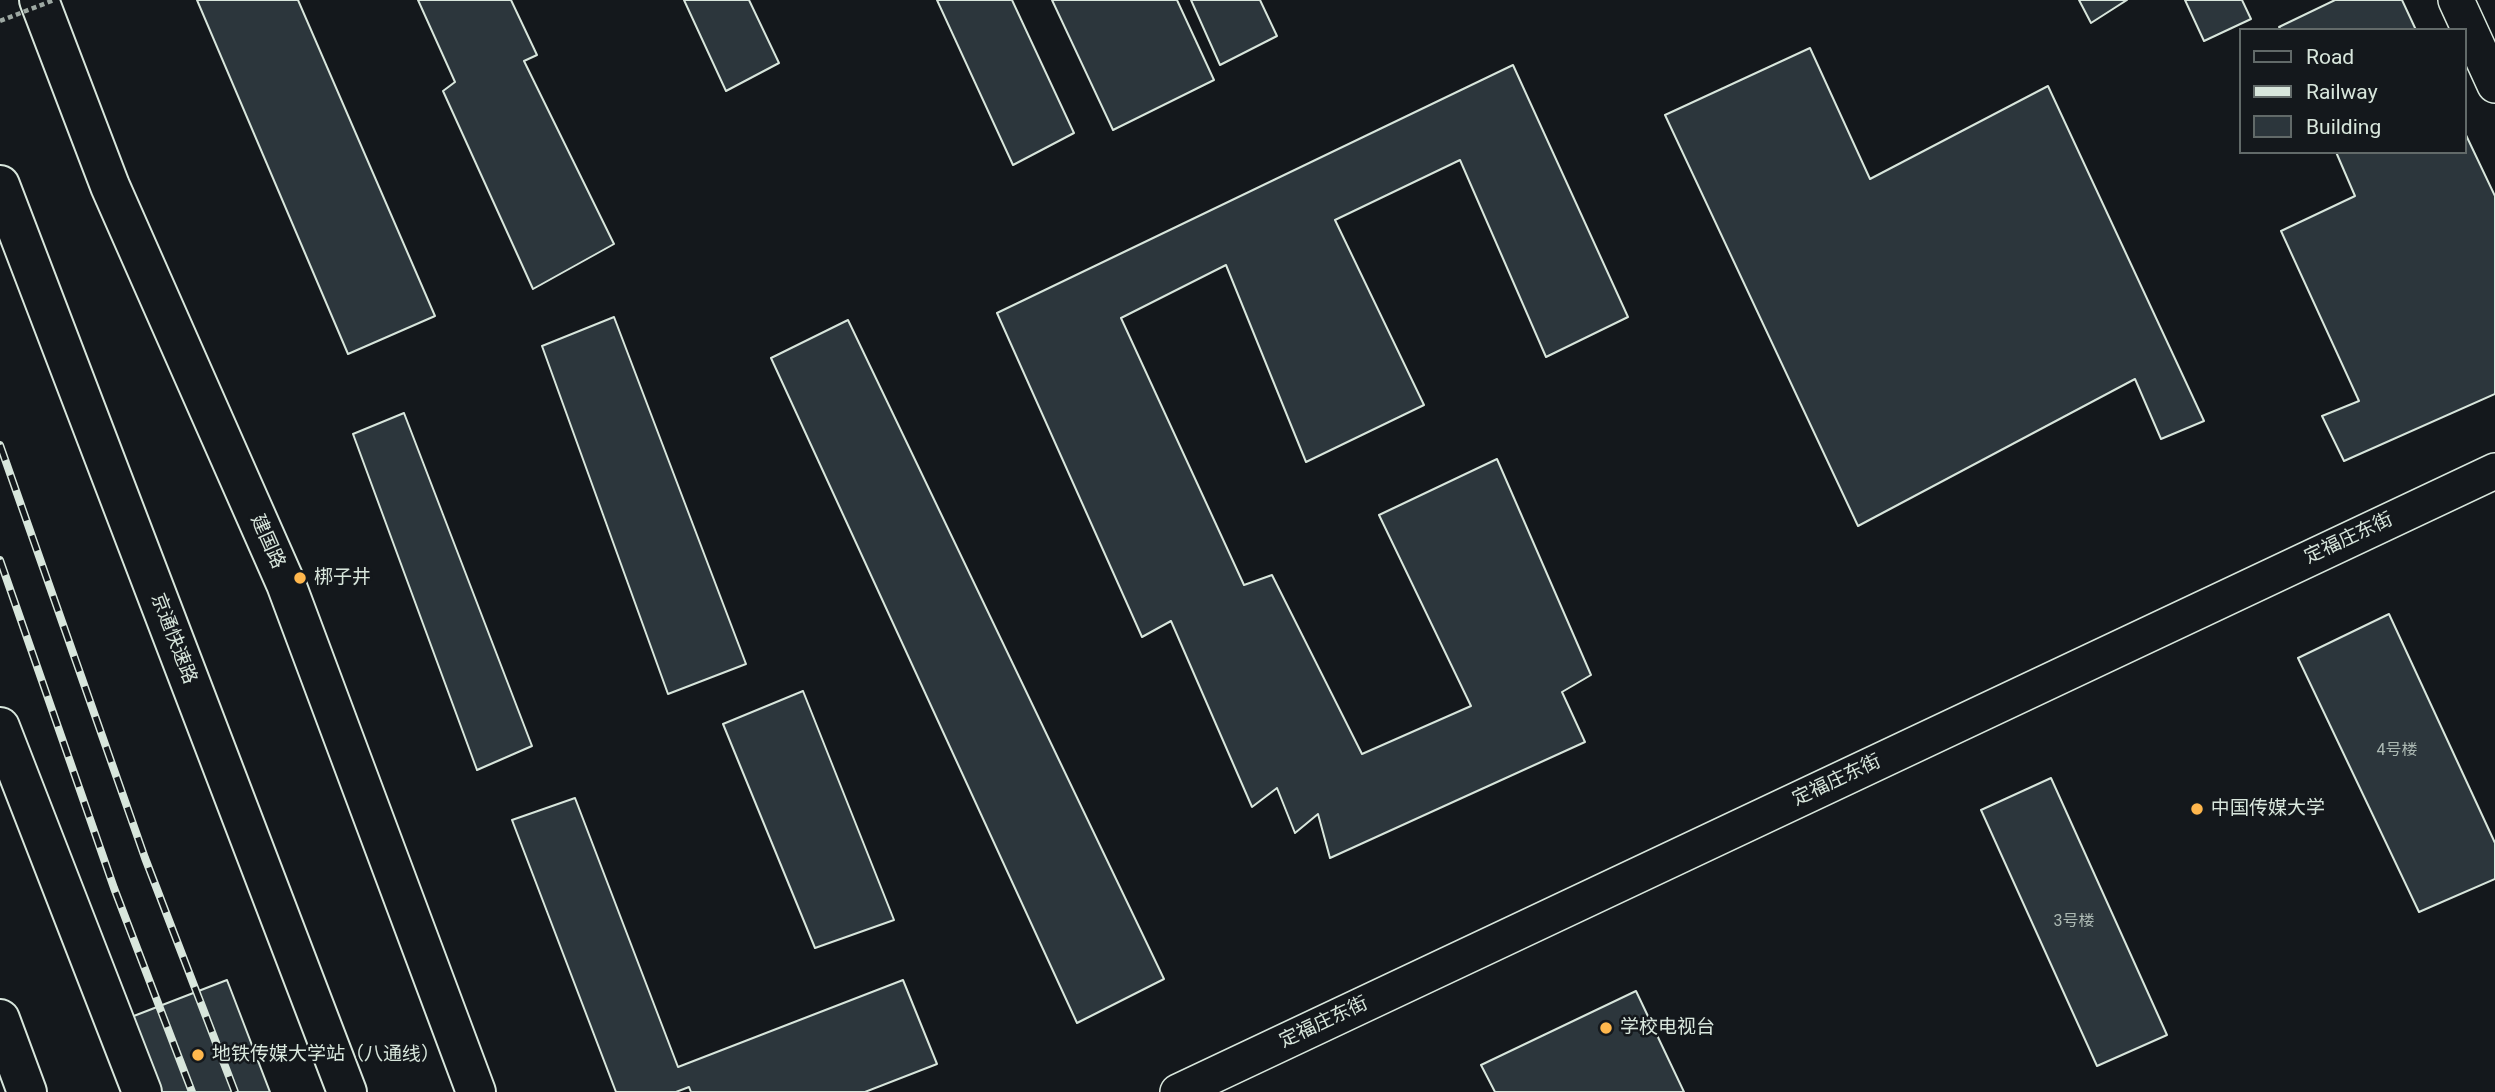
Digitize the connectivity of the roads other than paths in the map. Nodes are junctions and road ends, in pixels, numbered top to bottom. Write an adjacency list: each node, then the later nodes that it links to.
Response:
1 (39, 0): 11 (main road, 建国路)
2 (2456, 0): 3 (street)
3 (2495, 85)
4 (0, 186): 10 (main road, 京通快速路)
5 (2495, 471): 12 (street, 定福庄东街)
6 (0, 727): 9 (main road)
7 (0, 1019): 8 (main road)
8 (27, 1092)
9 (142, 1092)
10 (347, 1092)
11 (476, 1092)
12 (1178, 1092)

